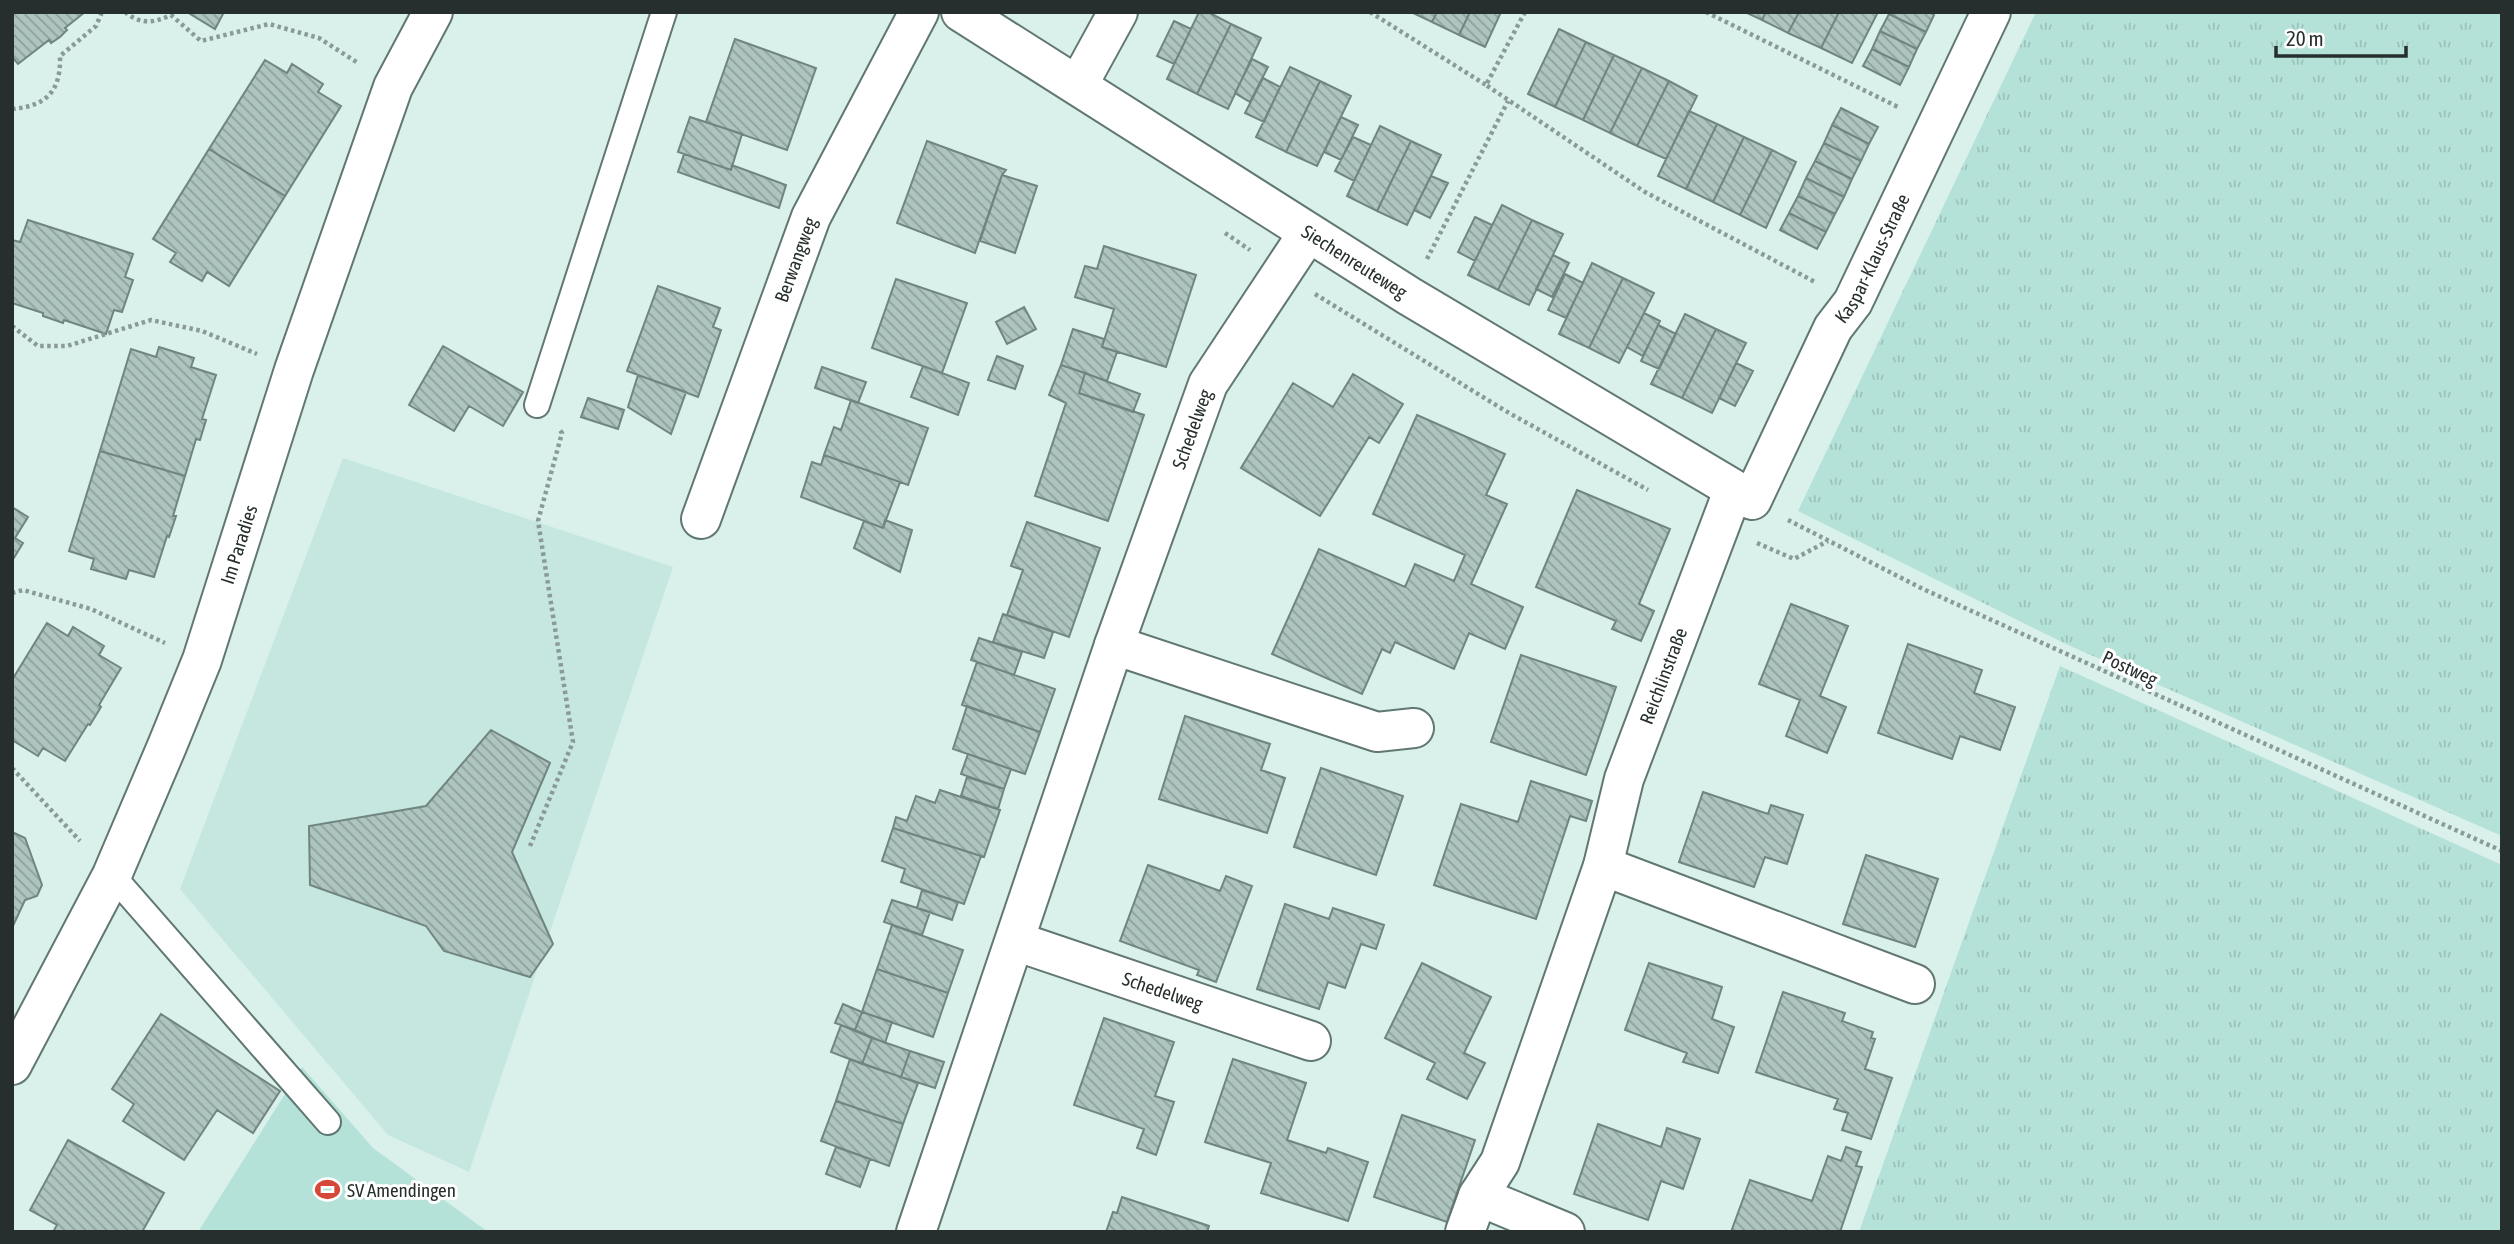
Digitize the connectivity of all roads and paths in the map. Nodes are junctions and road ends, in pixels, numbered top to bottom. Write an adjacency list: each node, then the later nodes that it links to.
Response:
1 (102, 12): 16 (path)
2 (125, 12): 14 (path)
3 (433, 12): 14 (street, Im Paradies)
4 (664, 12): 23 (lane)
5 (919, 12): 26 (street, Berwangweg)
6 (961, 12): 12 (street, Siechenreuteweg)
7 (1118, 12): 12 (street)
8 (1370, 12): 13 (path)
9 (1525, 12): 13 (path)
10 (1706, 12): 17 (path)
11 (1991, 12): 17 (street, Kaspar-Klaus-Straße)
12 (1078, 85): 18 (street, Siechenreuteweg)
13 (1486, 85): 15 (path)
14 (393, 87): 22 (street, Im Paradies)
15 (1508, 101): 19 (path); 20 (path)
16 (12, 109)
17 (1937, 126): 20 (street, Kaspar-Klaus-Straße)
18 (1308, 233): 19 (street, Siechenreuteweg); 28 (street, Schedelweg)
19 (1409, 296): 25 (street, Siechenreuteweg)
20 (1853, 302): 25 (street, Kaspar-Klaus-Straße)
21 (12, 326): 22 (path)
22 (294, 370): 29 (street, Im Paradies)
23 (537, 405)
24 (551, 471): 32 (path)
25 (1742, 496): 33 (path, Postweg); 34 (street, Reichlinstraße)
26 (701, 519)
27 (12, 593): 29 (path)
28 (1114, 645): 30 (street); 36 (street, Schedelweg)
29 (202, 660): 35 (street, Im Paradies)
30 (1414, 728)
31 (12, 768): 35 (path)
32 (530, 846)
33 (2502, 850)
34 (1603, 866): 37 (street); 41 (street, Reichlinstraße)
35 (112, 875): 39 (street, Im Paradies); 40 (lane)
36 (1015, 941): 38 (street, Schedelweg); 42 (street, Schedelweg)
37 (1915, 984)
38 (1311, 1041)
39 (12, 1065)
40 (328, 1122)
41 (1478, 1196): 43 (street, Reichlinstraße); 44 (street)
42 (916, 1232)
43 (1465, 1232)
44 (1565, 1232)

